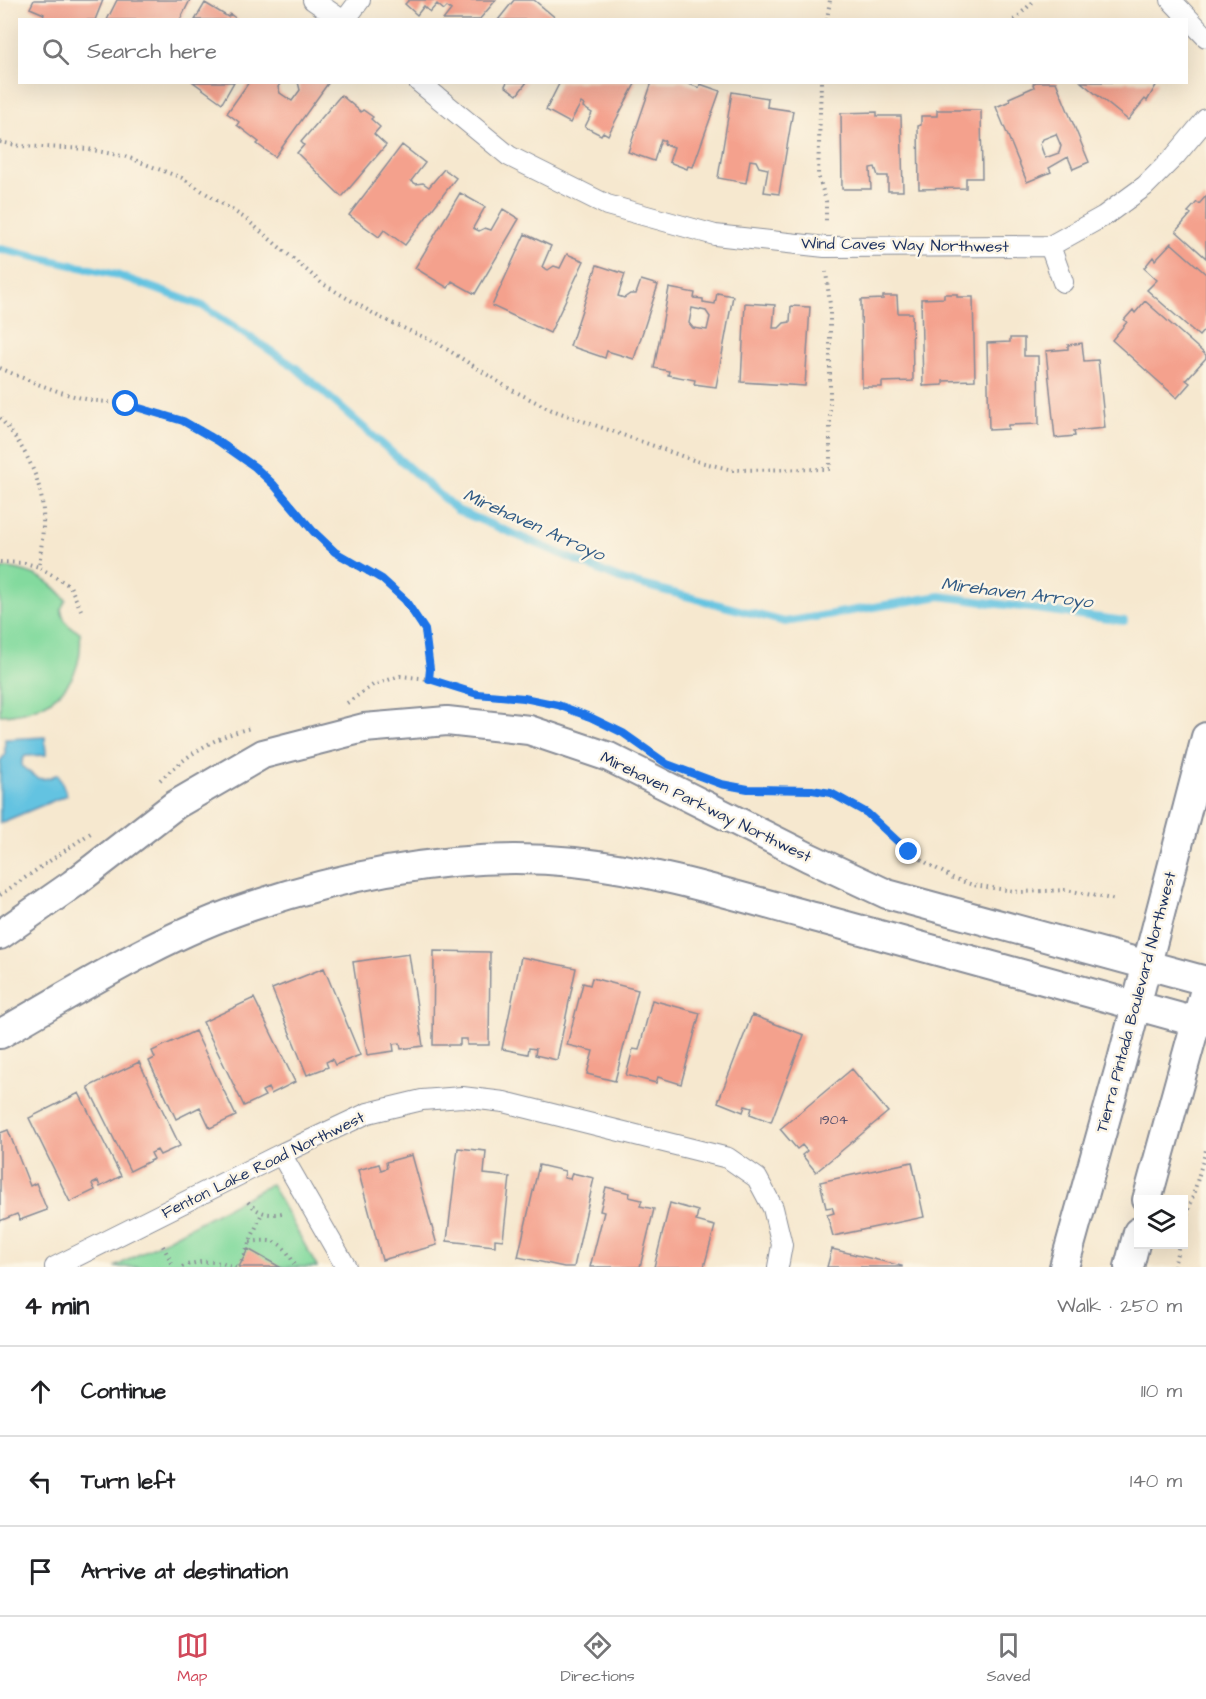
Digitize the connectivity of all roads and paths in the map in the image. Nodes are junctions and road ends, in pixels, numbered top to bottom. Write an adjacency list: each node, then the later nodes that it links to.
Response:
1 (313, 0): 6 (street)
2 (360, 0): 7 (street)
3 (830, 0): 8 (path)
4 (1035, 0): 9 (path)
5 (1171, 0): 10 (street)
6 (341, 18)
7 (346, 18)
8 (827, 18)
9 (1016, 18)
10 (1206, 37)
11 (421, 84): 16 (street, Wind Caves Way Northwest)
12 (821, 84): 15 (path)
13 (1206, 119): 16 (street, Wind Caves Way Northwest)
14 (0, 142): 17 (path)
15 (826, 224)
16 (1050, 246): 18 (street)
17 (826, 272)
18 (1063, 282)
19 (0, 368): 24 (path)
20 (0, 418): 22 (path)
21 (0, 562): 22 (path)
22 (39, 567): 23 (path)
23 (81, 610)
24 (615, 729)
25 (1206, 737): 29 (street, Tierra Pintada Boulevard Northwest)
26 (721, 784): 27 (path)
27 (1116, 900)
28 (0, 935): 29 (street, Mirehaven Parkway Northwest)
29 (1146, 965): 30 (street, Mirehaven Parkway Northwest); 31 (street, Tierra Pintada Boulevard Northwest)
30 (1206, 984): 32 (street)
31 (1136, 1005): 32 (street); 33 (street); 52 (street, Tierra Pintada Boulevard Northwest)
32 (1201, 1023): 36 (street)
33 (0, 1034)
34 (1206, 1150): 40 (path)
35 (281, 1154): 45 (street, Fenton Lake Road Northwest); 50 (street); 51 (street, Fenton Lake Road Northwest)
36 (1149, 1195)
37 (248, 1202): 38 (path)
38 (262, 1213): 39 (path); 41 (path)
39 (282, 1213)
40 (1188, 1213)
41 (250, 1242): 48 (path); 49 (path)
42 (163, 1246): 46 (path)
43 (1134, 1248): 53 (street)
44 (1178, 1249): 54 (path)
45 (55, 1267)
46 (174, 1267)
47 (183, 1267): 48 (path)
48 (237, 1267)
49 (296, 1267)
50 (346, 1267)
51 (778, 1267)
52 (1064, 1267)
53 (1129, 1267)
54 (1174, 1267)

